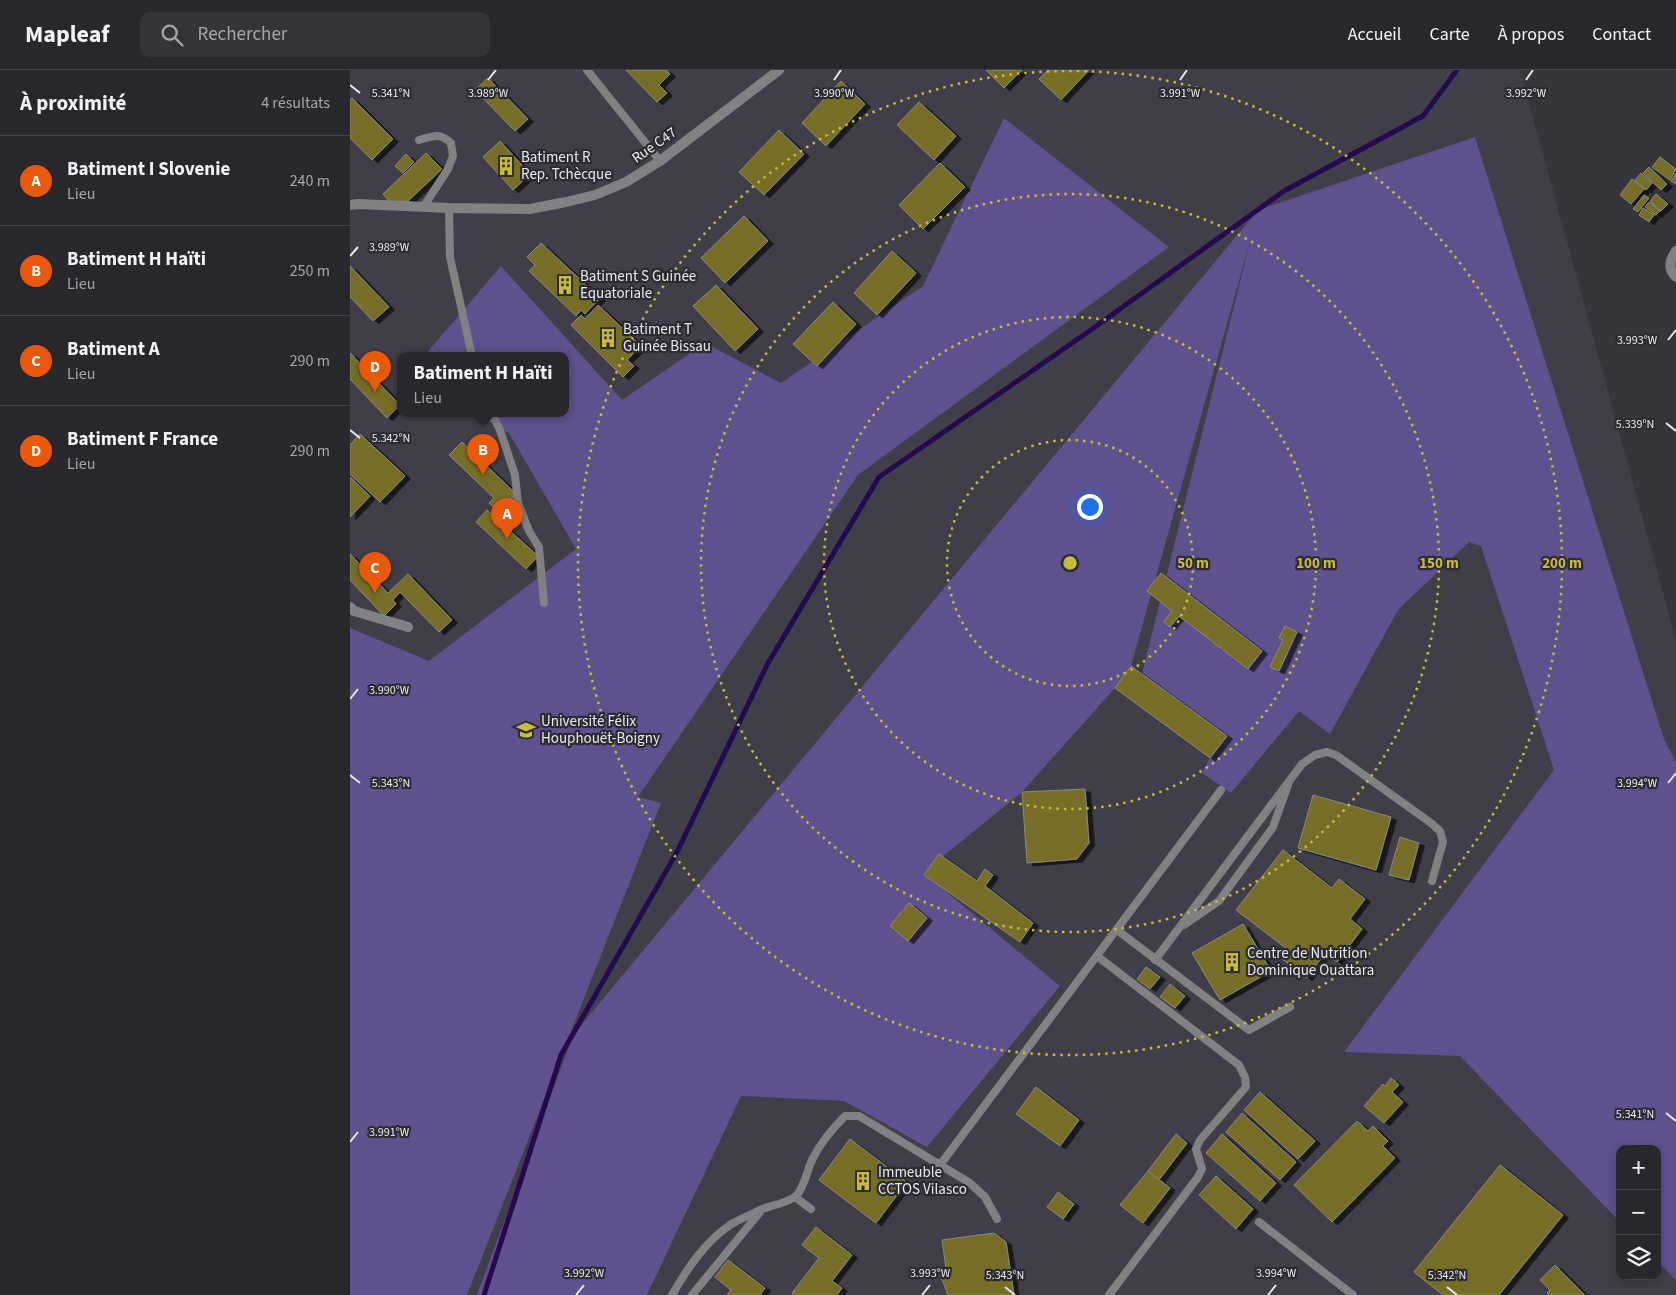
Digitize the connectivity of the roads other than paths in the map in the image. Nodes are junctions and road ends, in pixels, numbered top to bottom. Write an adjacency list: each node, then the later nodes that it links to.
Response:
1 (586, 70): 4 (lane)
2 (779, 70): 4 (street, Rue C47)
3 (419, 140): 6 (lane)
4 (660, 161): 7 (street, Rue C47)
5 (350, 206): 6 (street, Rue C47)
6 (424, 206): 7 (street, Rue C47)
7 (449, 208): 10 (lane)
8 (1676, 251): 9 (street)
9 (1676, 277)
10 (471, 352)
11 (494, 417): 12 (lane)
12 (544, 603)
13 (350, 607): 14 (street)
14 (408, 627)
15 (1291, 778): 17 (lane); 18 (lane); 18 (lane)
16 (1221, 790): 19 (lane)
17 (1432, 882)
18 (1178, 929): 21 (lane)
19 (1117, 930): 20 (lane); 21 (lane)
20 (1097, 956): 23 (lane); 31 (lane)
21 (1155, 960): 22 (lane)
22 (1290, 1007)
23 (940, 1165): 24 (lane); 27 (lane)
24 (795, 1197): 25 (lane); 26 (lane)
25 (762, 1209): 29 (lane); 30 (lane)
26 (811, 1209)
27 (997, 1219)
28 (1258, 1222): 32 (lane)
29 (672, 1295)
30 (692, 1295)
31 (1109, 1295)
32 (1352, 1295)

